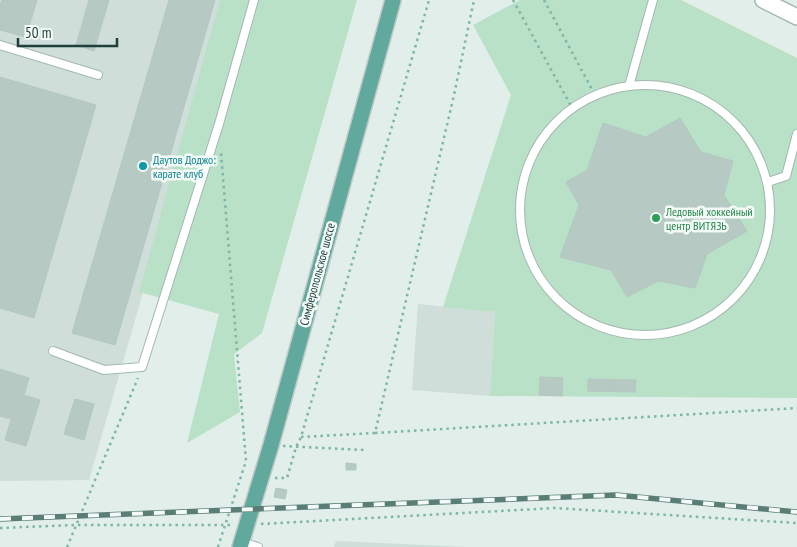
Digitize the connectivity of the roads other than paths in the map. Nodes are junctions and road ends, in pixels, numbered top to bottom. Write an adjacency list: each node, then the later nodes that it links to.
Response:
1 (254, 0): 11 (lane)
2 (392, 0): 12 (main road, Симферопольское шоссе)
3 (653, 0): 8 (lane)
4 (763, 0): 5 (street)
5 (797, 15)
6 (0, 45): 7 (lane)
7 (98, 75)
8 (629, 86): 10 (lane); 10 (lane)
9 (797, 134): 10 (lane)
10 (768, 182)
11 (53, 351)
12 (248, 545)

